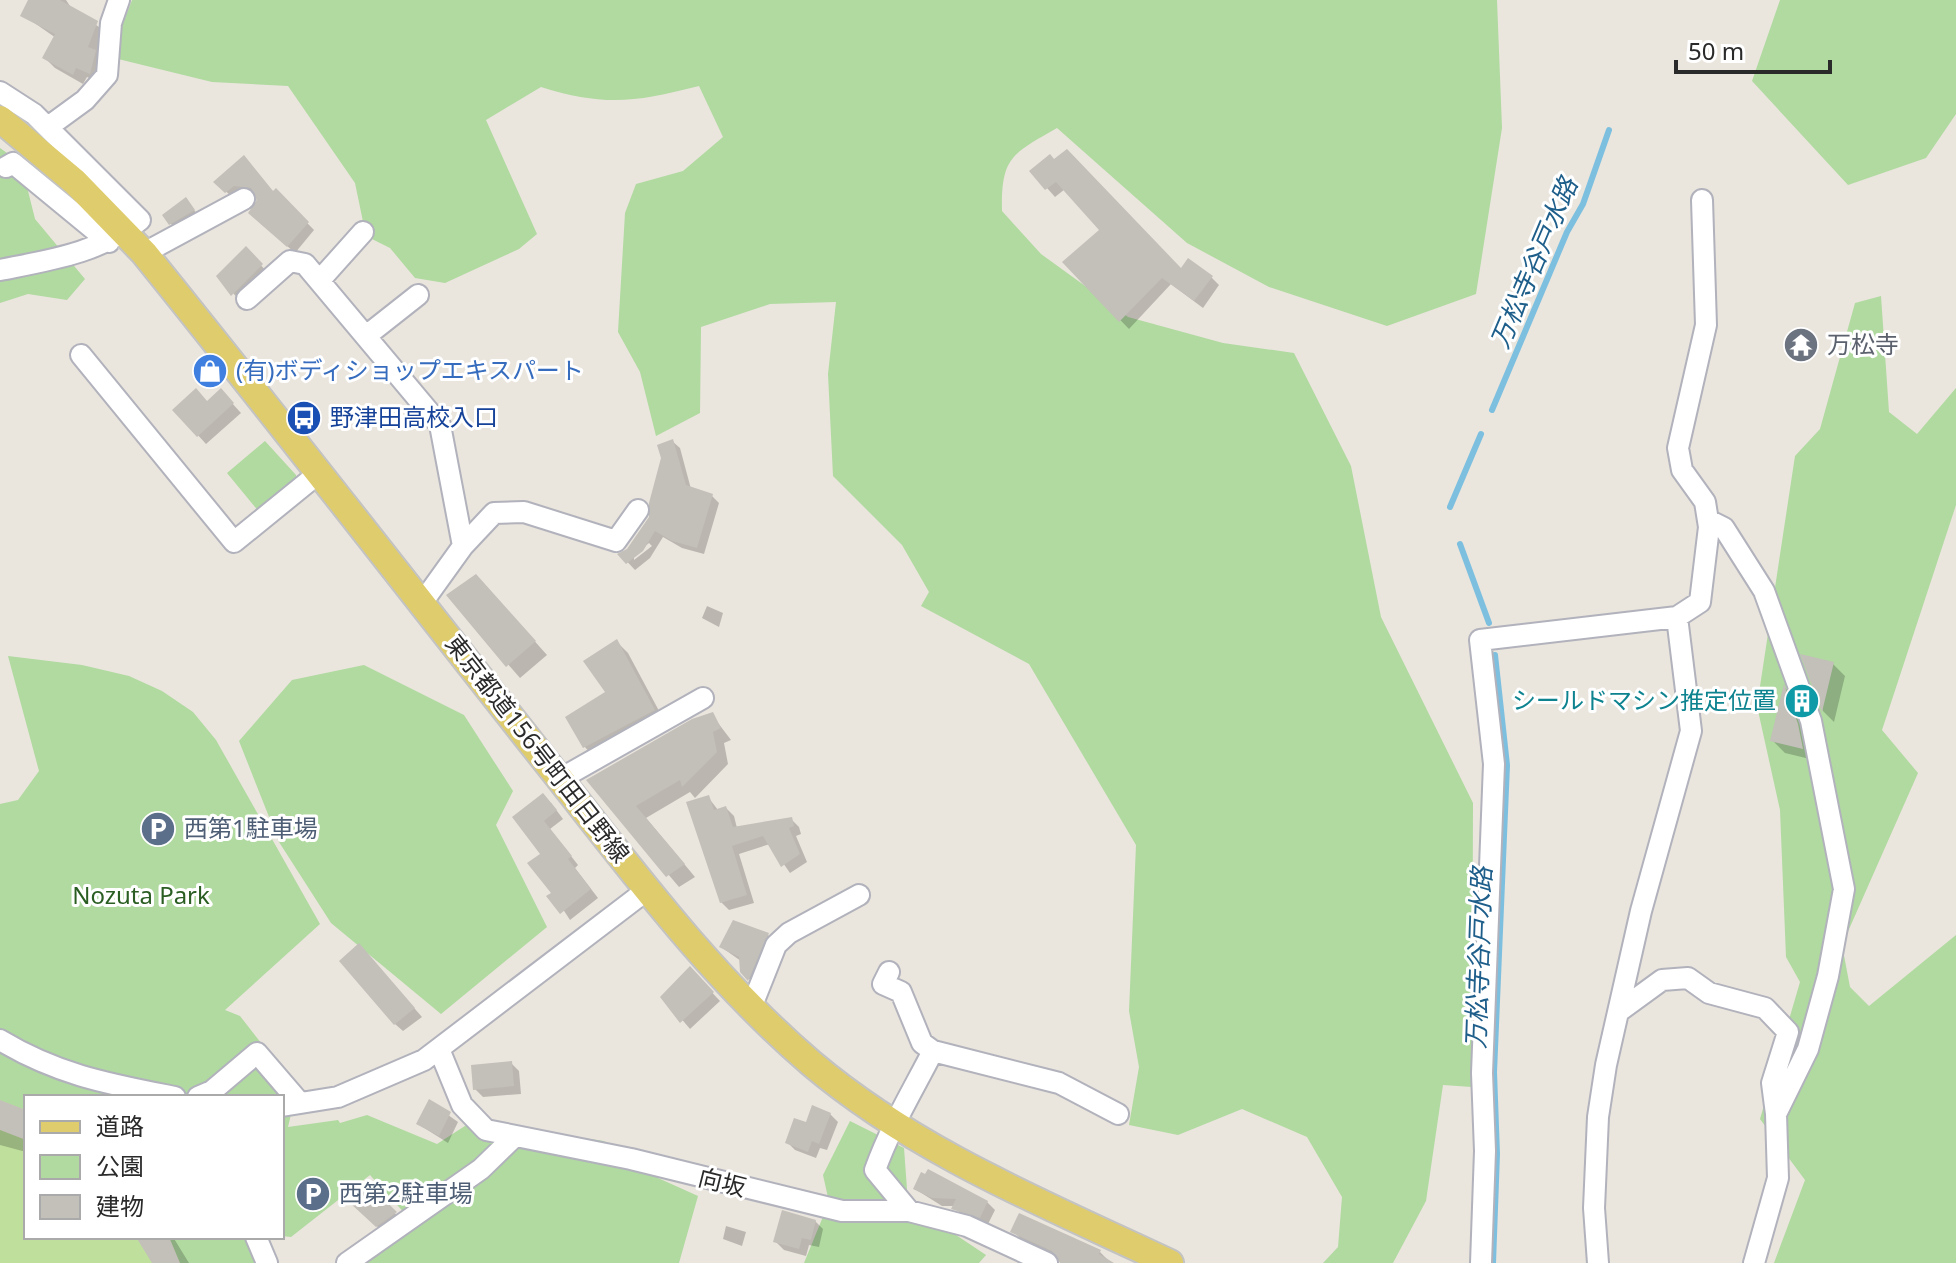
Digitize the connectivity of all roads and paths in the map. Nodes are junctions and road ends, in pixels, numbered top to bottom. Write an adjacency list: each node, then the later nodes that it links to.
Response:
1 (119, 0): 4 (street)
2 (0, 92): 4 (street)
3 (0, 119): 9 (main road, 東京都道156号町田日野線)
4 (48, 127): 9 (street)
5 (6, 167): 9 (street)
6 (244, 199): 10 (street)
7 (1702, 200): 19 (street)
8 (363, 232): 12 (street)
9 (117, 237): 10 (main road, 東京都道156号町田日野線); 11 (street)
10 (144, 253): 17 (main road, 東京都道156号町田日野線)
11 (0, 270)
12 (320, 280): 14 (street); 15 (street)
13 (418, 295): 15 (street)
14 (247, 299)
15 (366, 336): 20 (street)
16 (81, 355): 17 (street)
17 (319, 473): 21 (main road, 東京都道156号町田日野線)
18 (638, 510): 20 (street)
19 (1708, 520): 22 (street); 37 (street)
20 (463, 546): 21 (street)
21 (422, 603): 24 (main road, 東京都道156号町田日野線)
22 (1677, 617): 29 (street); 46 (street)
23 (703, 698): 24 (street)
24 (560, 779): 25 (main road, 東京都道156号町田日野線)
25 (647, 890): 28 (main road, 東京都道156号町田日野線); 31 (street)
26 (859, 895): 28 (street)
27 (889, 972): 32 (street)
28 (751, 1008): 38 (main road, 東京都道156号町田日野線)
29 (1618, 1012): 37 (street); 47 (street)
30 (0, 1040): 33 (street)
31 (439, 1049): 35 (street); 39 (street, 向坂)
32 (933, 1051): 36 (street); 38 (street)
33 (165, 1095)
34 (203, 1095): 35 (street)
35 (291, 1105)
36 (1118, 1114)
37 (1776, 1114): 48 (street)
38 (893, 1122): 40 (street); 42 (main road, 東京都道156号町田日野線)
39 (514, 1137): 40 (street, 向坂); 44 (street)
40 (909, 1211): 45 (street, 向坂)
41 (257, 1239): 43 (street)
42 (1155, 1260)
43 (267, 1263)
44 (347, 1263)
45 (1047, 1263)
46 (1481, 1263)
47 (1598, 1263)
48 (1754, 1263)

